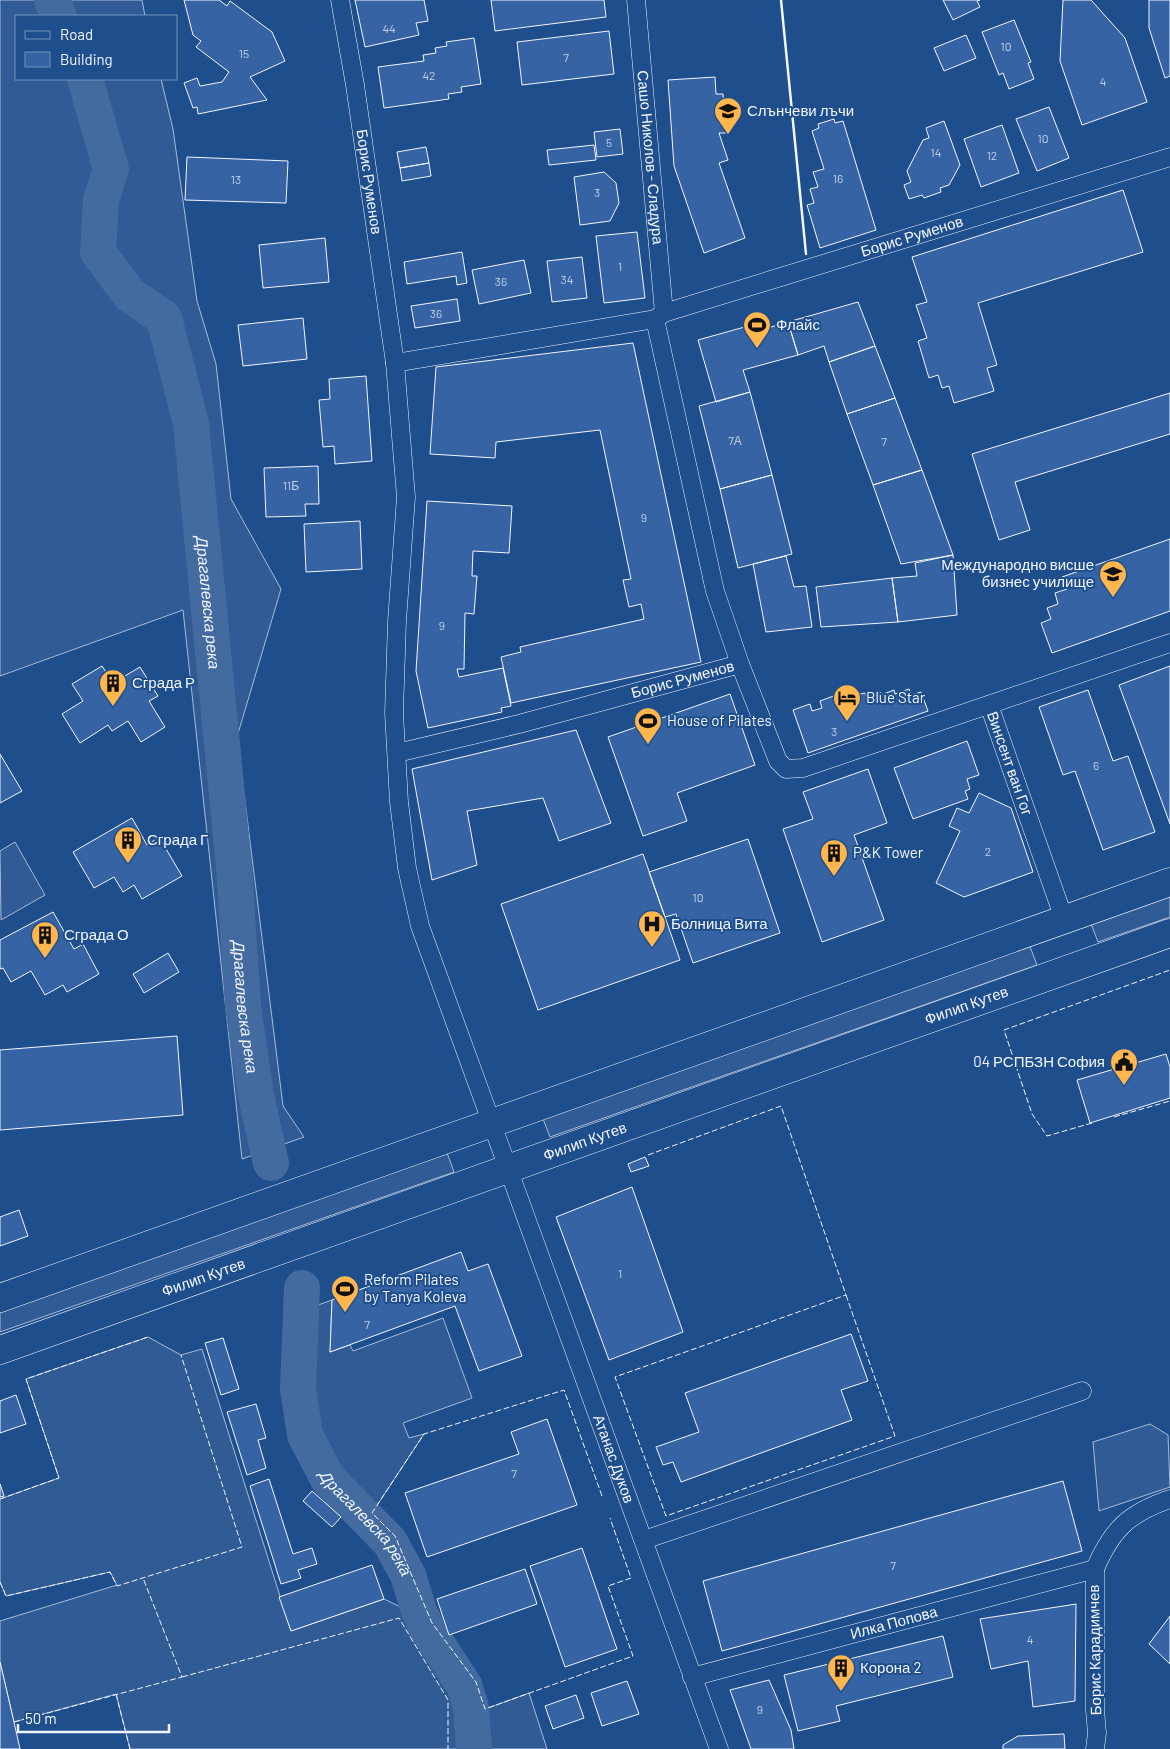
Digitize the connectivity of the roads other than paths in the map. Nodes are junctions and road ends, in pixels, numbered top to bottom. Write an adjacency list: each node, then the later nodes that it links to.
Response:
1 (340, 0): 5 (street, Борис Руменов)
2 (636, 0): 4 (street, Сашо Николов - Сладура)
3 (1170, 157): 4 (street, Борис Руменов)
4 (659, 316): 5 (street, Борис Руменов); 7 (street, Борис Руменов)
5 (395, 363): 9 (street, Борис Руменов)
6 (1170, 643): 8 (street, Винсент ван Гог)
7 (740, 664): 8 (street); 9 (street, Борис Руменов)
8 (989, 705): 11 (street, Винсент ван Гог)
9 (397, 753): 13 (street, Борис Руменов)
10 (1170, 882): 11 (main road)
11 (1064, 919): 13 (main road)
12 (1170, 933): 14 (main road, Филип Кутев)
13 (493, 1122): 14 (street, Атанас Дуков); 15 (main road)
14 (510, 1168): 16 (main road, Филип Кутев); 19 (street, Атанас Дуков)
15 (0, 1298)
16 (0, 1350)
17 (1082, 1392): 19 (street)
18 (1170, 1499): 20 (street, Борис Карадимчев)
19 (644, 1540): 21 (street, Атанас Дуков)
20 (1095, 1569): 21 (street, Илка Попова); 23 (street, Борис Карадимчев)
21 (692, 1677): 22 (street, Атанас Дуков)
22 (718, 1749)
23 (1095, 1749)

